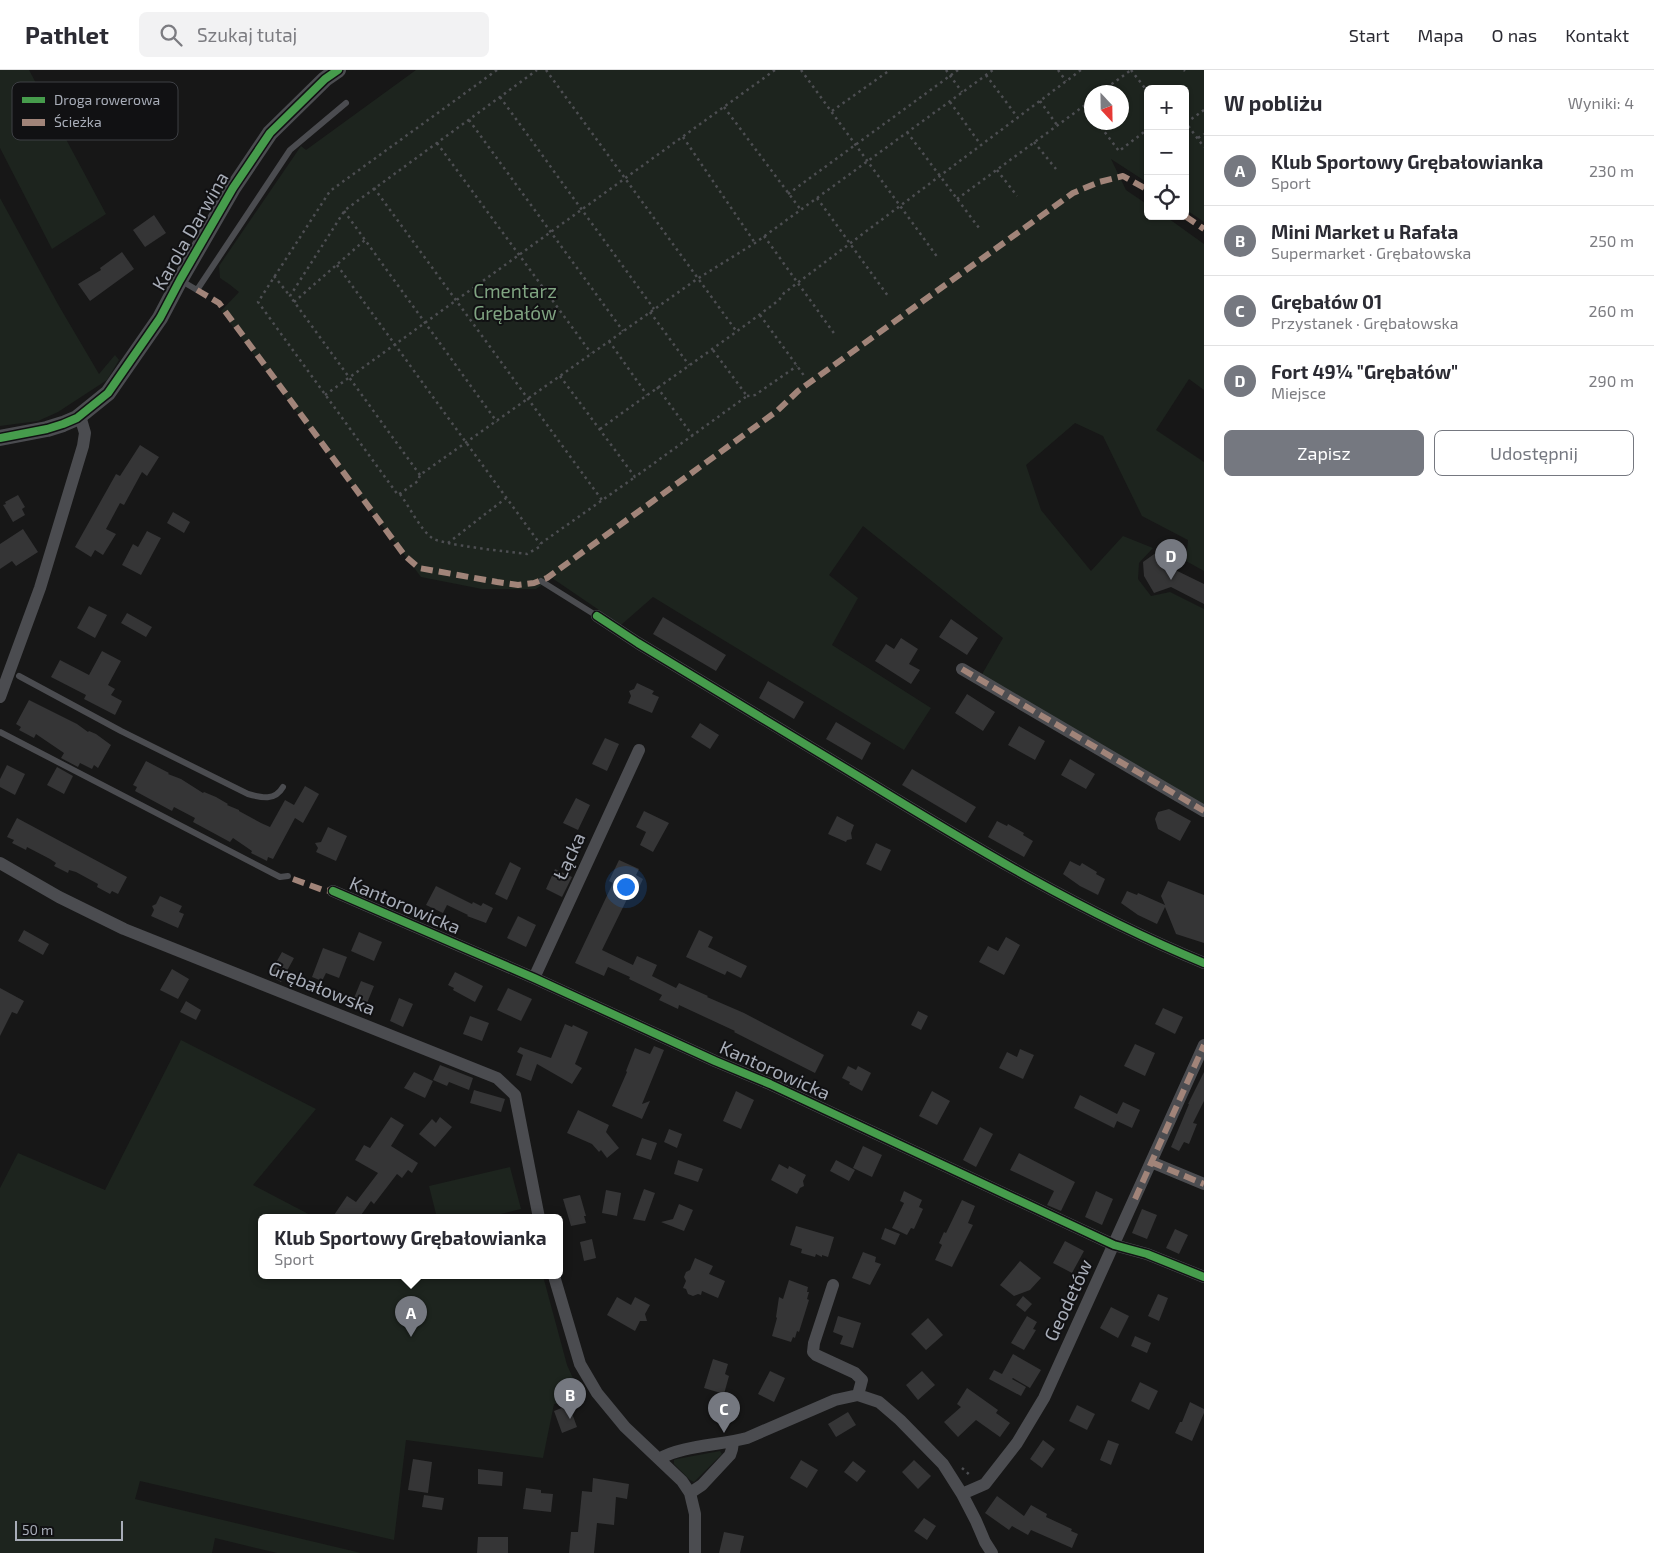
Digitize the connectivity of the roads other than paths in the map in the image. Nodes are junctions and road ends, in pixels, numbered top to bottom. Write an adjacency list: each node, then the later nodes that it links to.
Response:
1 (327, 73): 3 (street, Karola Darwina)
2 (346, 103): 3 (lane)
3 (180, 280): 4 (street, Karola Darwina)
4 (80, 416): 5 (street, Karola Darwina); 10 (street)
5 (0, 438)
6 (541, 581): 7 (lane)
7 (597, 616): 18 (street)
8 (962, 669): 14 (street)
9 (19, 676): 13 (lane)
10 (0, 697)
11 (0, 732): 16 (lane)
12 (639, 750): 19 (street, Łącka)
13 (283, 787)
14 (1204, 811)
15 (0, 863): 23 (street, Grębałowska)
16 (288, 876)
17 (333, 891): 19 (street, Kantorowicka)
18 (1204, 963)
19 (534, 978): 24 (street, Kantorowicka)
20 (1204, 1045): 21 (street, Geodetów)
21 (1152, 1162): 22 (street); 24 (street, Geodetów)
22 (1204, 1184)
23 (537, 1214)
24 (1114, 1245): 25 (street, Kantorowicka); 32 (street, Geodetów)
25 (1204, 1277)
26 (560, 1279): 30 (street)
27 (833, 1285): 28 (street)
28 (858, 1395): 29 (street); 32 (street)
29 (733, 1442): 30 (street); 31 (street)
30 (659, 1459): 31 (street)
31 (690, 1493): 33 (street)
32 (962, 1494): 34 (street)
33 (695, 1553)
34 (992, 1553)

